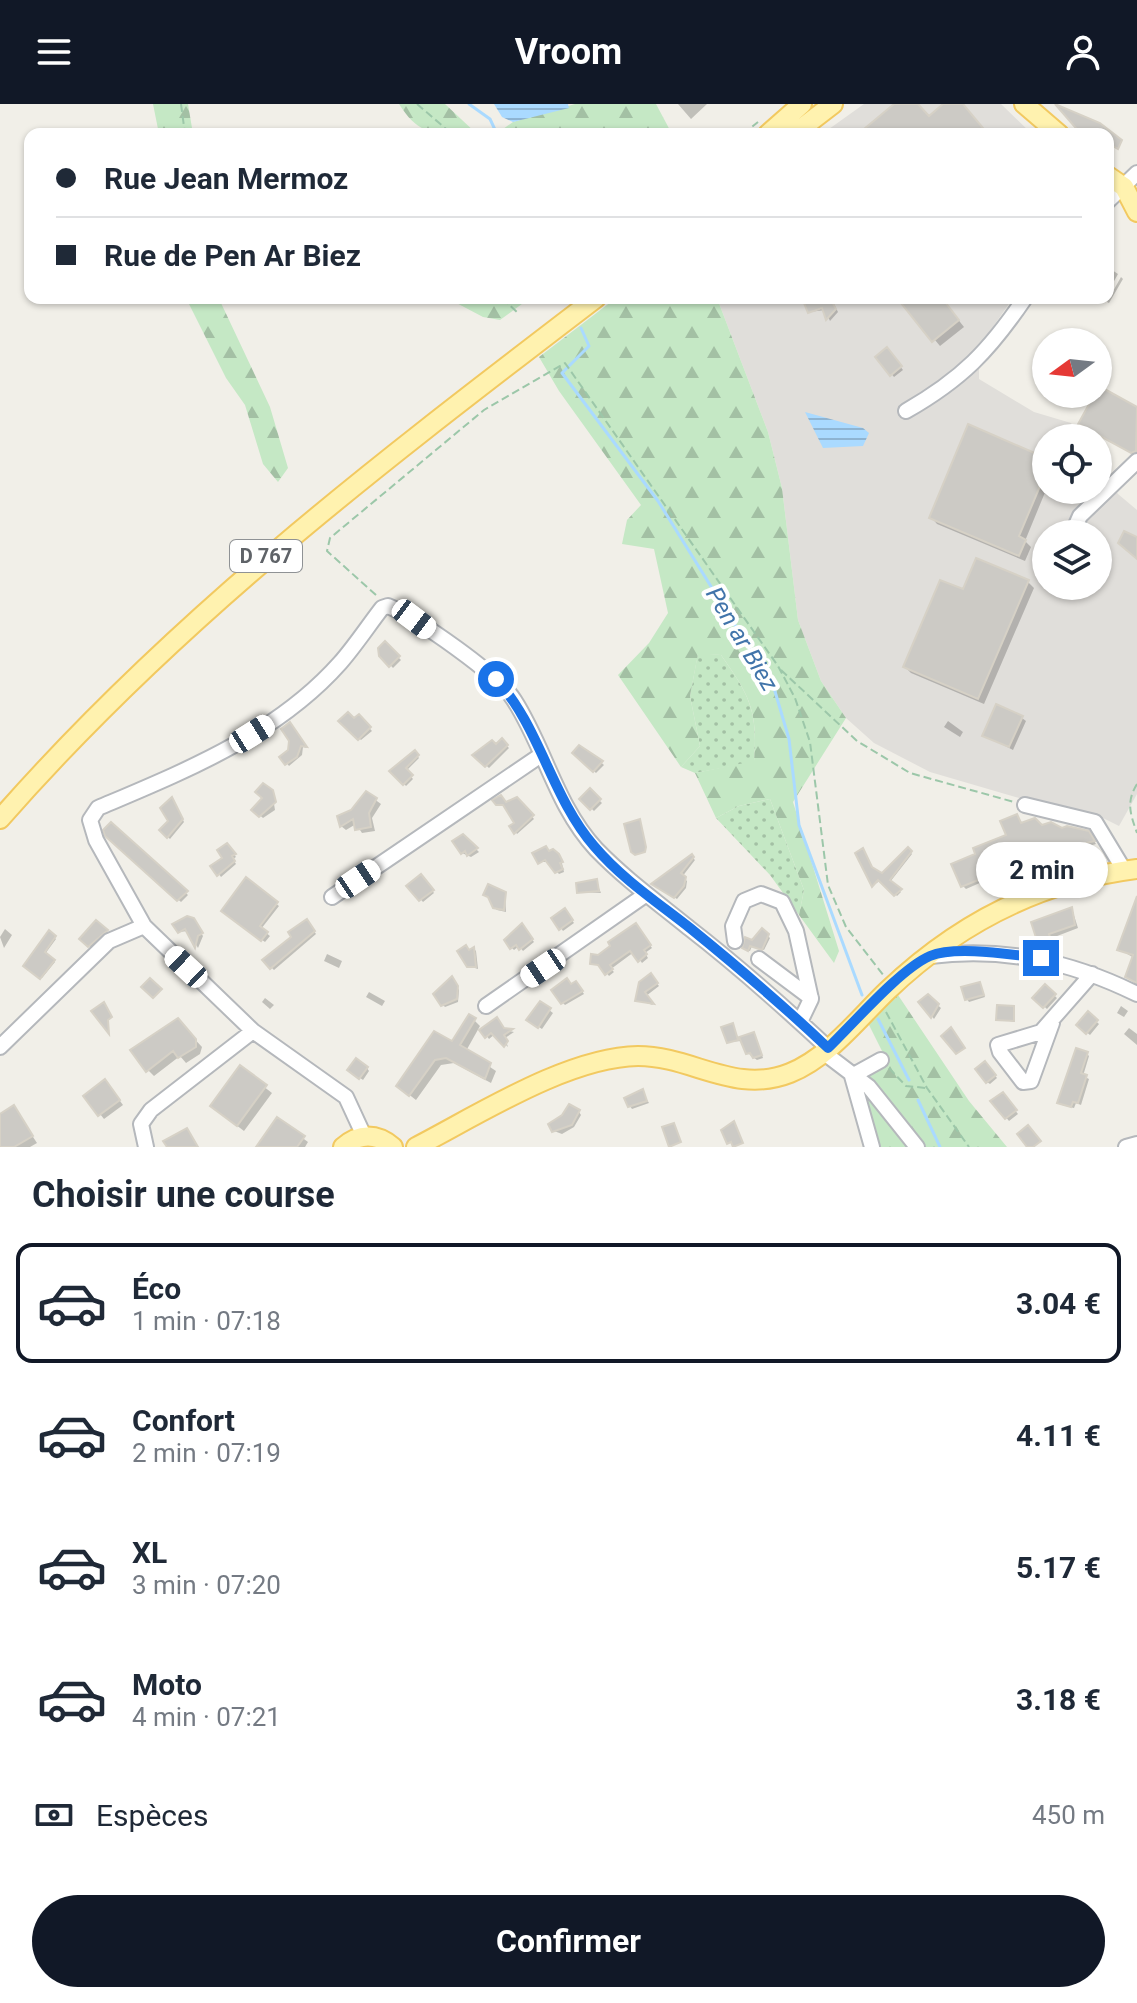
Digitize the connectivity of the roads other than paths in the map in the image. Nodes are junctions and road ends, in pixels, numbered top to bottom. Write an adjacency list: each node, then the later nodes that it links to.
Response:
1 (802, 104): 5 (main road)
2 (833, 104): 6 (main road)
3 (1024, 104): 4 (main road)
4 (1042, 111): 7 (main road)
5 (775, 128)
6 (802, 128)
7 (1055, 128)
8 (1114, 176): 9 (main road)
9 (1134, 177): 10 (street); 11 (main road)
10 (1114, 195)
11 (1137, 212)
12 (583, 304): 15 (main road, D 767)
13 (588, 304): 15 (main road, D 767)
14 (1020, 304): 16 (street)
15 (560, 325): 21 (main road, D 767)
16 (906, 411)
17 (1136, 461): 18 (street)
18 (1078, 520)
19 (541, 755): 23 (street); 24 (street); 25 (street)
20 (1025, 805): 22 (street)
21 (0, 819)
22 (1131, 870): 27 (main road)
23 (645, 895): 32 (street); 33 (street)
24 (332, 897)
25 (144, 926): 35 (street); 36 (street)
26 (735, 941): 31 (street)
27 (930, 956): 29 (street); 37 (main road)
28 (759, 959): 31 (street)
29 (1092, 974): 30 (street); 34 (street)
30 (1137, 994)
31 (811, 999): 33 (street)
32 (486, 1006)
33 (800, 1022): 37 (street)
34 (1052, 1023)
35 (253, 1031): 40 (street); 43 (street)
36 (0, 1047)
37 (826, 1050): 39 (street); 46 (main road)
38 (881, 1060): 39 (street)
39 (852, 1076): 47 (street); 48 (street)
40 (364, 1136): 44 (main road); 45 (main road)
41 (1123, 1144): 42 (street)
42 (1137, 1144)
43 (146, 1147)
44 (343, 1147)
45 (393, 1147)
46 (416, 1147)
47 (872, 1147)
48 (917, 1147)

